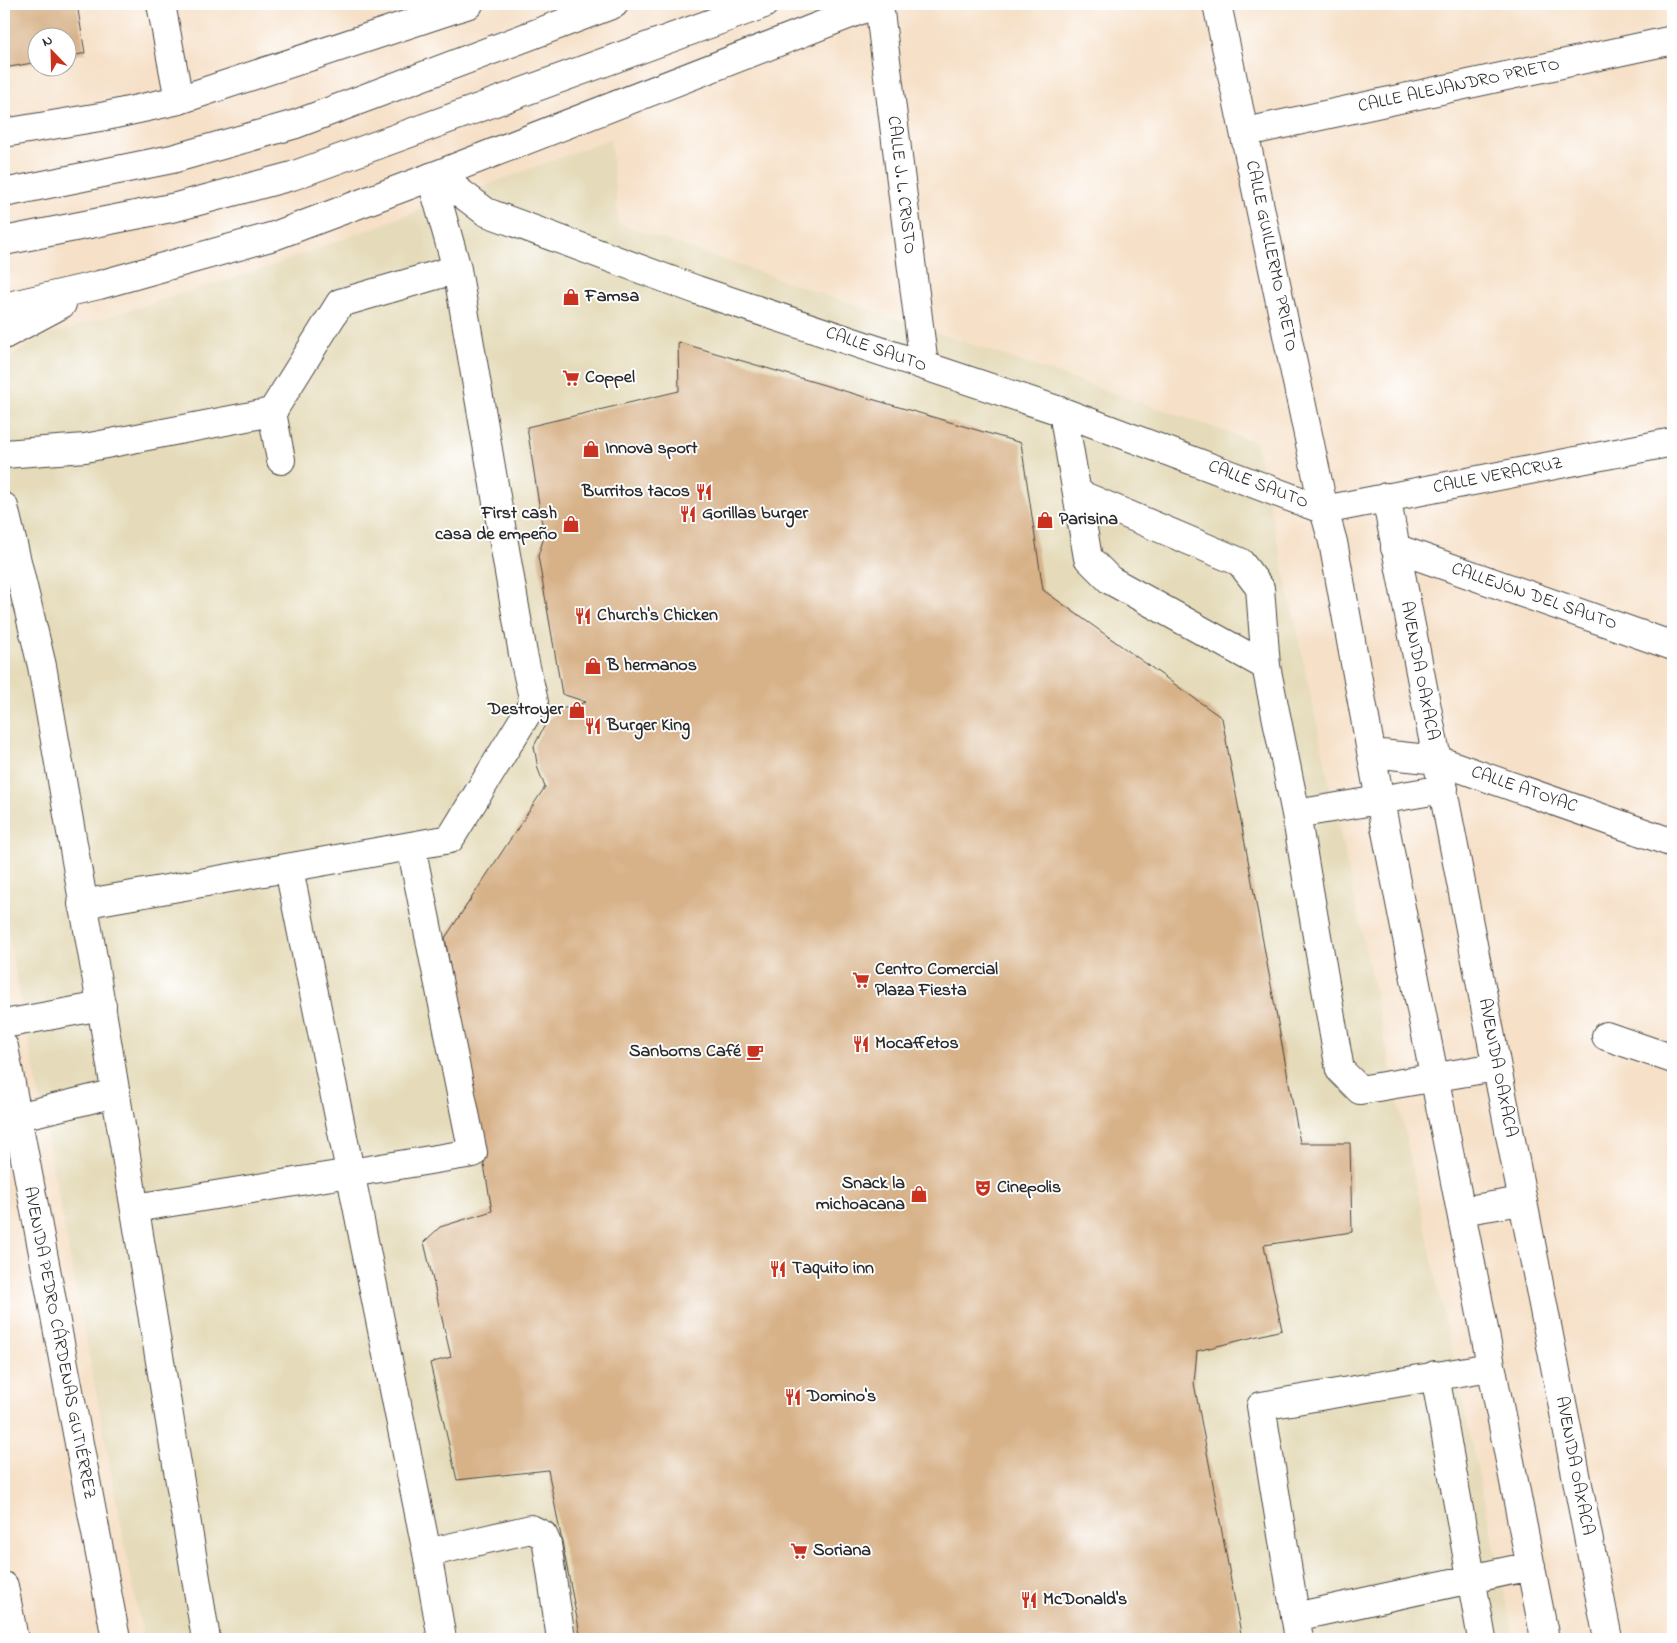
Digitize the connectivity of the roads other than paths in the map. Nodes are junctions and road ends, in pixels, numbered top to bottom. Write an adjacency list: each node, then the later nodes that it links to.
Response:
1 (161, 4): 8 (main road)
2 (469, 4): 8 (main road)
3 (614, 4): 12 (main road)
4 (878, 4): 11 (main road); 18 (main road, CALLE J. L. CRISTO)
5 (1217, 4): 10 (main road, CALLE GUILLERMO PRIETO)
6 (760, 5): 13 (main road)
7 (1673, 40): 10 (main road, CALLE ALEJANDRO PRIETO)
8 (179, 100): 9 (main road)
9 (11, 128)
10 (1246, 132): 27 (main road, CALLE GUILLERMO PRIETO)
11 (434, 176): 14 (main road); 15 (main road); 18 (main road, CALLE SAUTO)
12 (4, 193)
13 (4, 241)
14 (456, 269): 19 (main road); 37 (main road)
15 (99, 285): 16 (main road); 17 (main road)
16 (4, 307)
17 (4, 336)
18 (924, 366): 20 (main road, CALLE SAUTO)
19 (272, 412): 22 (main road); 23 (main road)
20 (1063, 412): 24 (main road); 27 (main road, CALLE SAUTO)
21 (1673, 442): 25 (main road, CALLE VERACRUZ)
22 (4, 454)
23 (282, 460)
24 (1079, 494): 30 (main road); 30 (main road)
25 (1386, 497): 27 (main road, CALLE VERACRUZ); 28 (main road, AVENIDA OAXACA)
26 (4, 506): 39 (main road)
27 (1324, 510): 31 (main road)
28 (1395, 548): 29 (main road, CALLEJÓN DEL SAUTO); 32 (main road, AVENIDA OAXACA)
29 (1673, 646)
30 (1266, 666): 35 (main road)
31 (1372, 753): 32 (main road, CALLE ATOYAC); 34 (main road)
32 (1437, 760): 33 (main road, AVENIDA OAXACA); 36 (main road, CALLE ATOYAC)
33 (1444, 789): 34 (main road); 45 (main road, AVENIDA OAXACA)
34 (1380, 801): 35 (main road); 46 (main road)
35 (1296, 814): 46 (main road)
36 (1673, 842)
37 (411, 846): 38 (main road); 49 (main road)
38 (289, 868): 39 (main road); 49 (main road)
39 (82, 904): 40 (main road)
40 (102, 1006): 41 (main road); 47 (main road)
41 (4, 1024)
42 (1606, 1036): 44 (main road)
43 (4, 1047): 48 (main road, AVENIDA PEDRO CÁRDENAS GUTIÉRREZ)
44 (1673, 1058)
45 (1496, 1067): 46 (main road); 50 (main road, AVENIDA OAXACA)
46 (1436, 1078): 52 (main road)
47 (116, 1094): 48 (main road); 51 (main road)
48 (17, 1117): 61 (main road, AVENIDA PEDRO CÁRDENAS GUTIÉRREZ)
49 (351, 1174): 51 (main road); 55 (main road)
50 (1522, 1201): 52 (main road); 67 (main road, AVENIDA OAXACA)
51 (135, 1208): 62 (main road)
52 (1461, 1211): 53 (main road)
53 (1490, 1366): 54 (main road); 56 (main road)
54 (1435, 1375): 57 (main road); 59 (main road)
55 (427, 1553): 63 (main road); 64 (main road)
56 (1531, 1566): 57 (main road); 66 (main road)
57 (1471, 1578): 59 (main road); 65 (main road)
58 (4, 1586): 60 (main road)
59 (1297, 1628)
60 (14, 1639)
61 (116, 1639)
62 (206, 1639)
63 (442, 1639)
64 (561, 1639)
65 (1482, 1639)
66 (1545, 1639)
67 (1608, 1639)

